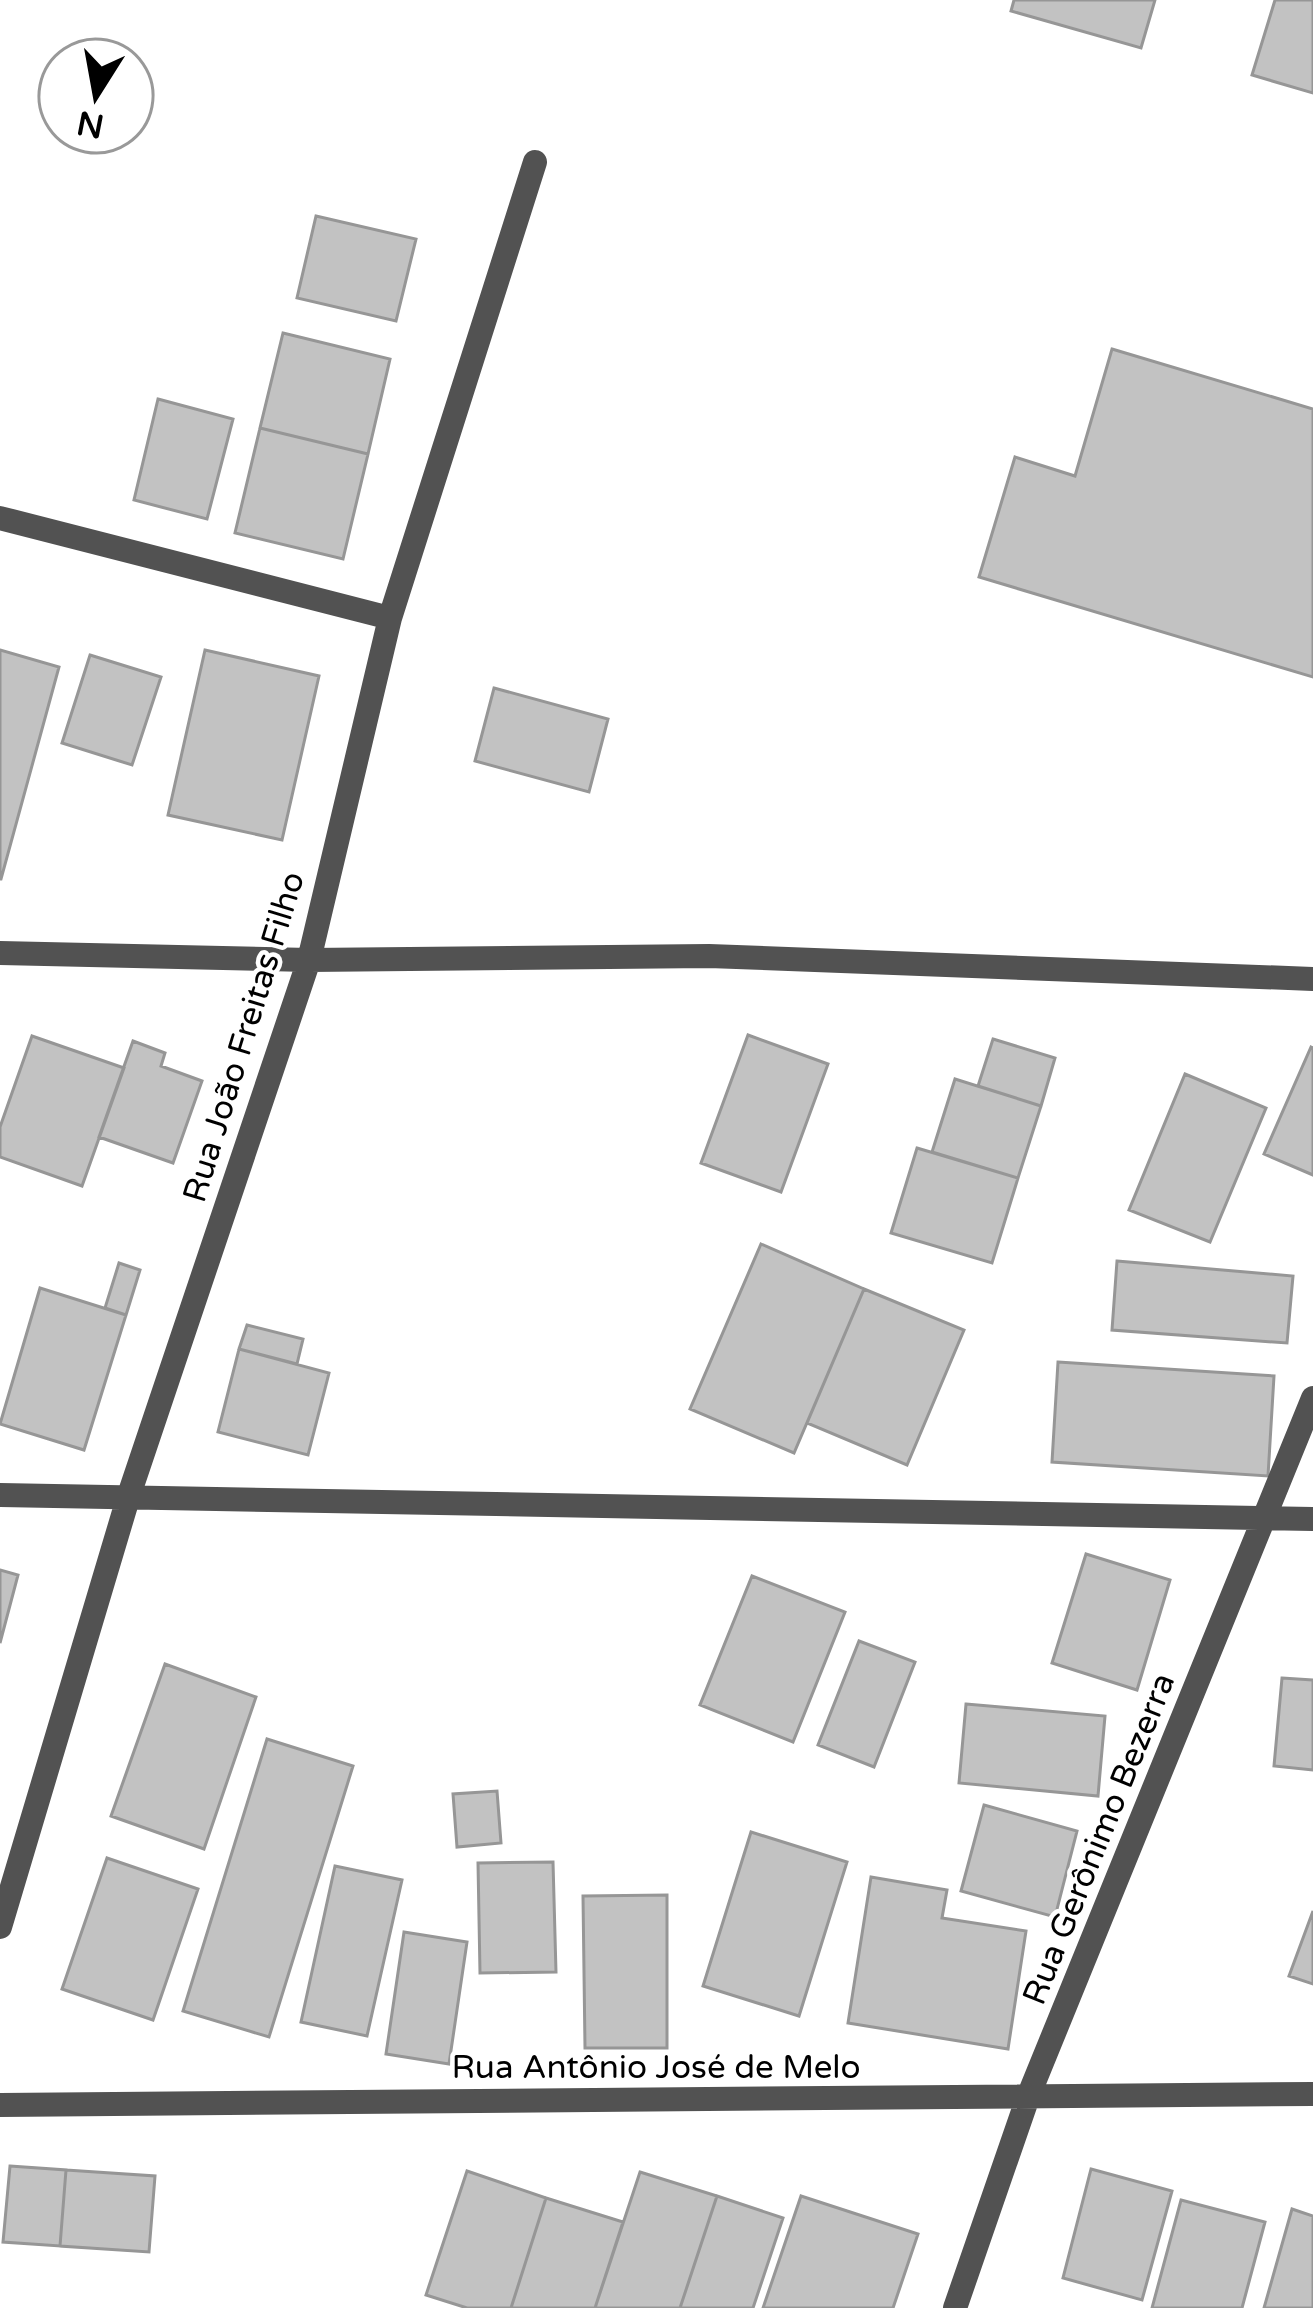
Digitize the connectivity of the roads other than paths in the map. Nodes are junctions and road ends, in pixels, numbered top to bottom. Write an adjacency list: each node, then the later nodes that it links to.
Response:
1 (535, 163): 3 (street, Rua João Freitas Filho)
2 (0, 518): 3 (street)
3 (390, 618): 5 (street, Rua João Freitas Filho)
4 (0, 952): 5 (street)
5 (309, 960): 6 (street); 9 (street, Rua João Freitas Filho)
6 (1313, 980)
7 (1313, 1398): 10 (street, Rua Gerônimo Bezerra)
8 (0, 1495): 9 (street)
9 (129, 1495): 10 (street); 12 (street, Rua João Freitas Filho)
10 (1265, 1519): 11 (street); 14 (street, Rua Gerônimo Bezerra)
11 (1313, 1520)
12 (0, 1927)
13 (1313, 2094): 14 (street, Rua Antônio José de Melo)
14 (1028, 2097): 15 (street, Rua Antônio José de Melo); 16 (street, Rua Gerônimo Bezerra)
15 (0, 2105)
16 (956, 2308)

